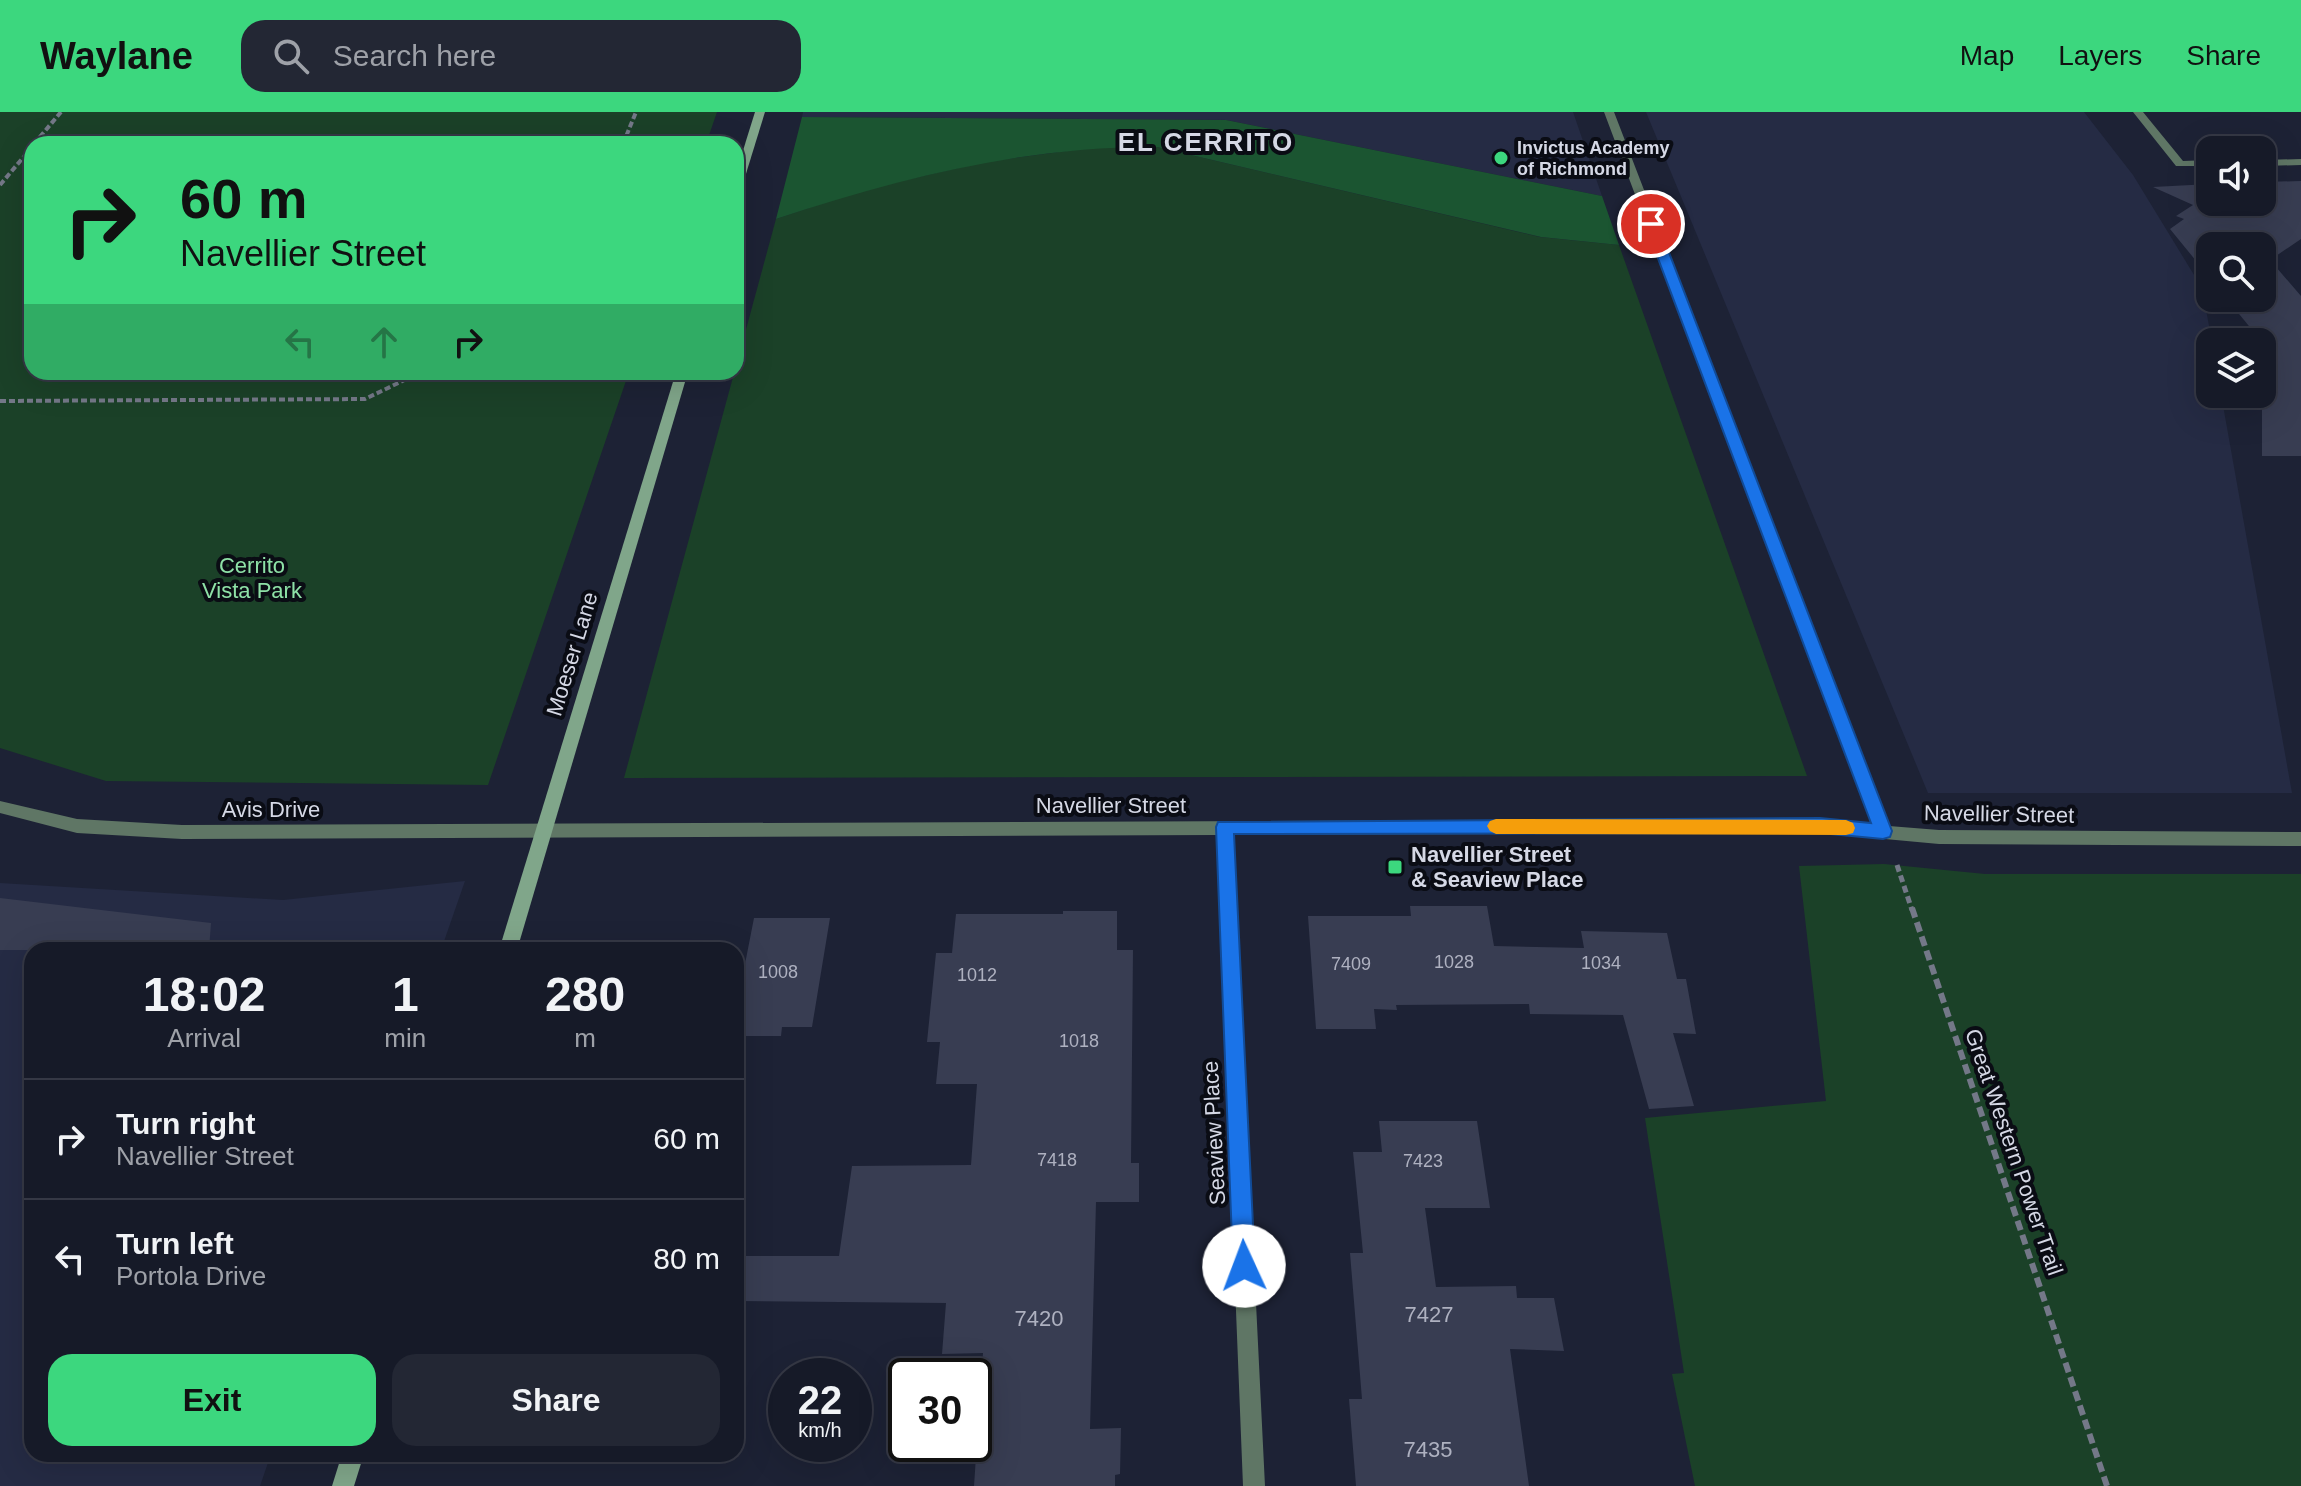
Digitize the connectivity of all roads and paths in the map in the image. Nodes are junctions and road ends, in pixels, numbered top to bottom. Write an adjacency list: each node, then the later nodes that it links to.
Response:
1 (61, 112): 6 (path)
2 (636, 112): 7 (path)
3 (760, 112): 12 (street)
4 (1609, 112): 20 (street)
5 (2138, 112): 10 (street)
6 (41, 136)
7 (626, 136)
8 (24, 156): 13 (path)
9 (2301, 162): 11 (street)
10 (2196, 163)
11 (2276, 163)
12 (744, 164)
13 (0, 185)
14 (404, 380): 16 (path)
15 (680, 380): 19 (street, Moeser Lane)
16 (0, 401)
17 (0, 807): 19 (street, Avis Drive)
18 (1225, 827): 19 (street, Navellier Street); 20 (street, Navellier Street); 25 (street, Seaview Place)
19 (546, 829): 22 (street, Moeser Lane)
20 (1883, 831): 21 (street, Navellier Street); 26 (path, Great Western Power Trail)
21 (2301, 839)
22 (511, 942)
23 (350, 1462): 24 (street)
24 (343, 1486)
25 (1254, 1486)
26 (2107, 1486)

